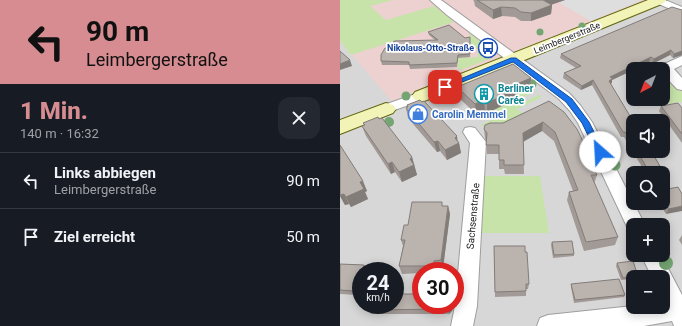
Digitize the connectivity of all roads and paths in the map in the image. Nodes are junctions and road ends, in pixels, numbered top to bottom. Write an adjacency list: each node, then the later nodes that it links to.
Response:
1 (435, 0): 4 (street)
2 (658, 0): 3 (street); 4 (street, Leimbergerstraße)
3 (682, 11)
4 (514, 60): 9 (street, Leimbergerstraße); 13 (street)
5 (682, 60): 6 (street)
6 (670, 66)
7 (670, 74): 8 (street)
8 (682, 86)
9 (421, 96): 10 (street, Leimbergerstraße)
10 (386, 109): 11 (street, Leimbergerstraße)
11 (340, 127)
12 (470, 132): 16 (street, Sachsenstraße)
13 (632, 218)
14 (670, 292): 15 (street)
15 (681, 312): 17 (street)
16 (462, 326)
17 (548, 326)

